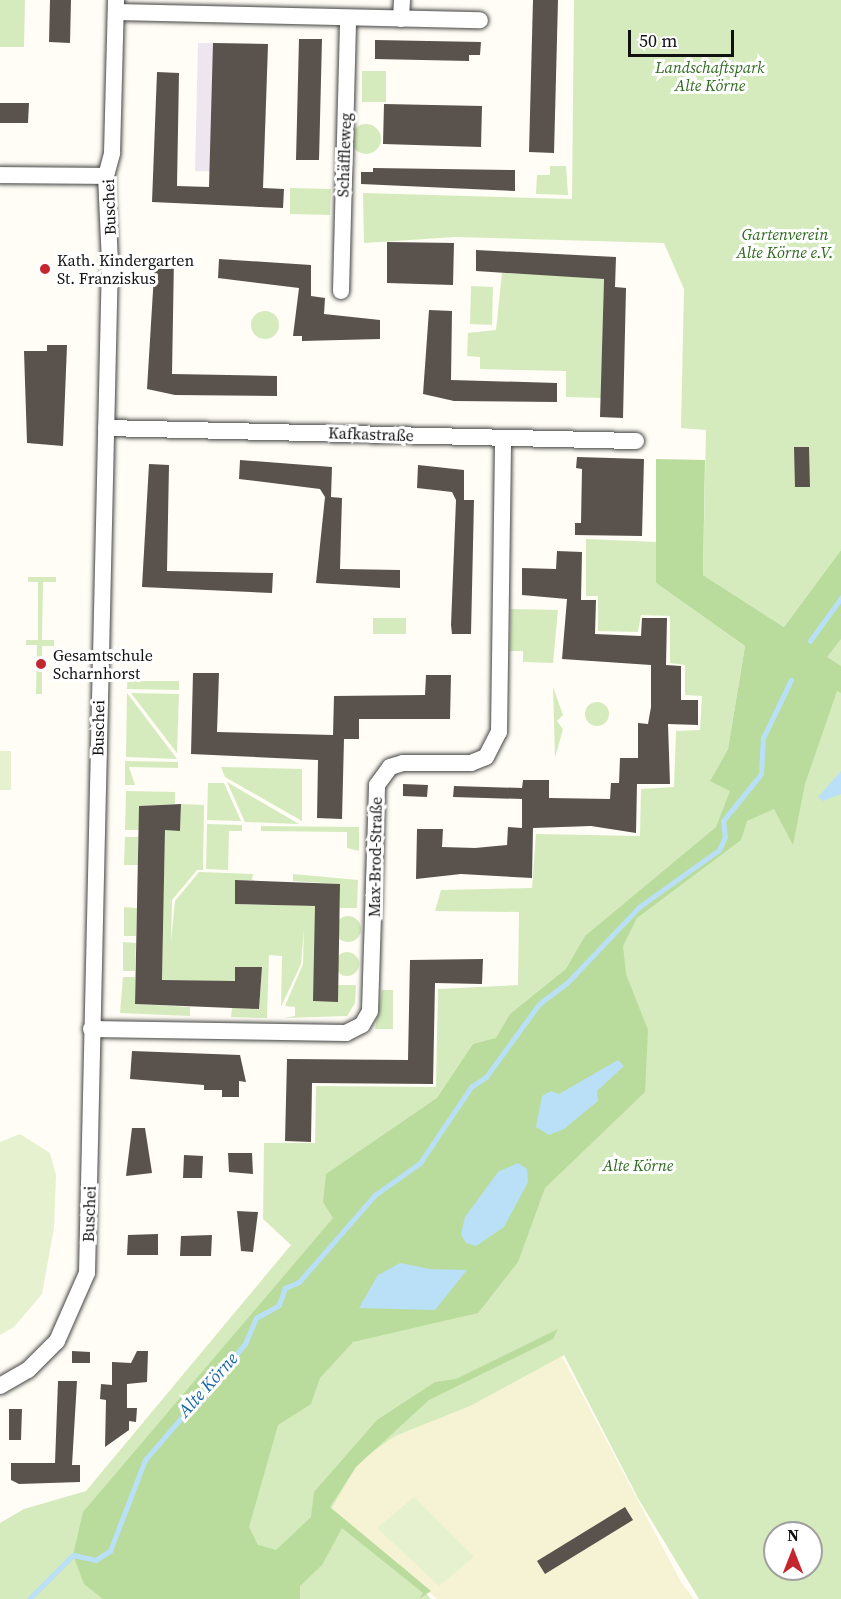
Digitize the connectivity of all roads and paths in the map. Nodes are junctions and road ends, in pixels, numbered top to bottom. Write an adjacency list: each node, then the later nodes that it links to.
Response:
1 (402, 0): 4 (street)
2 (116, 6): 3 (street); 7 (street, Buschei)
3 (348, 18): 4 (street); 8 (street, Schäffleweg)
4 (401, 19): 5 (street)
5 (480, 20)
6 (0, 175): 7 (street)
7 (106, 176): 9 (street, Buschei)
8 (341, 291)
9 (106, 428): 10 (street, Kafkastraße); 12 (street, Buschei)
10 (503, 438): 11 (street, Kafkastraße); 12 (street, Max-Brod-Straße)
11 (636, 441)
12 (91, 1029): 13 (street, Buschei)
13 (0, 1386)

